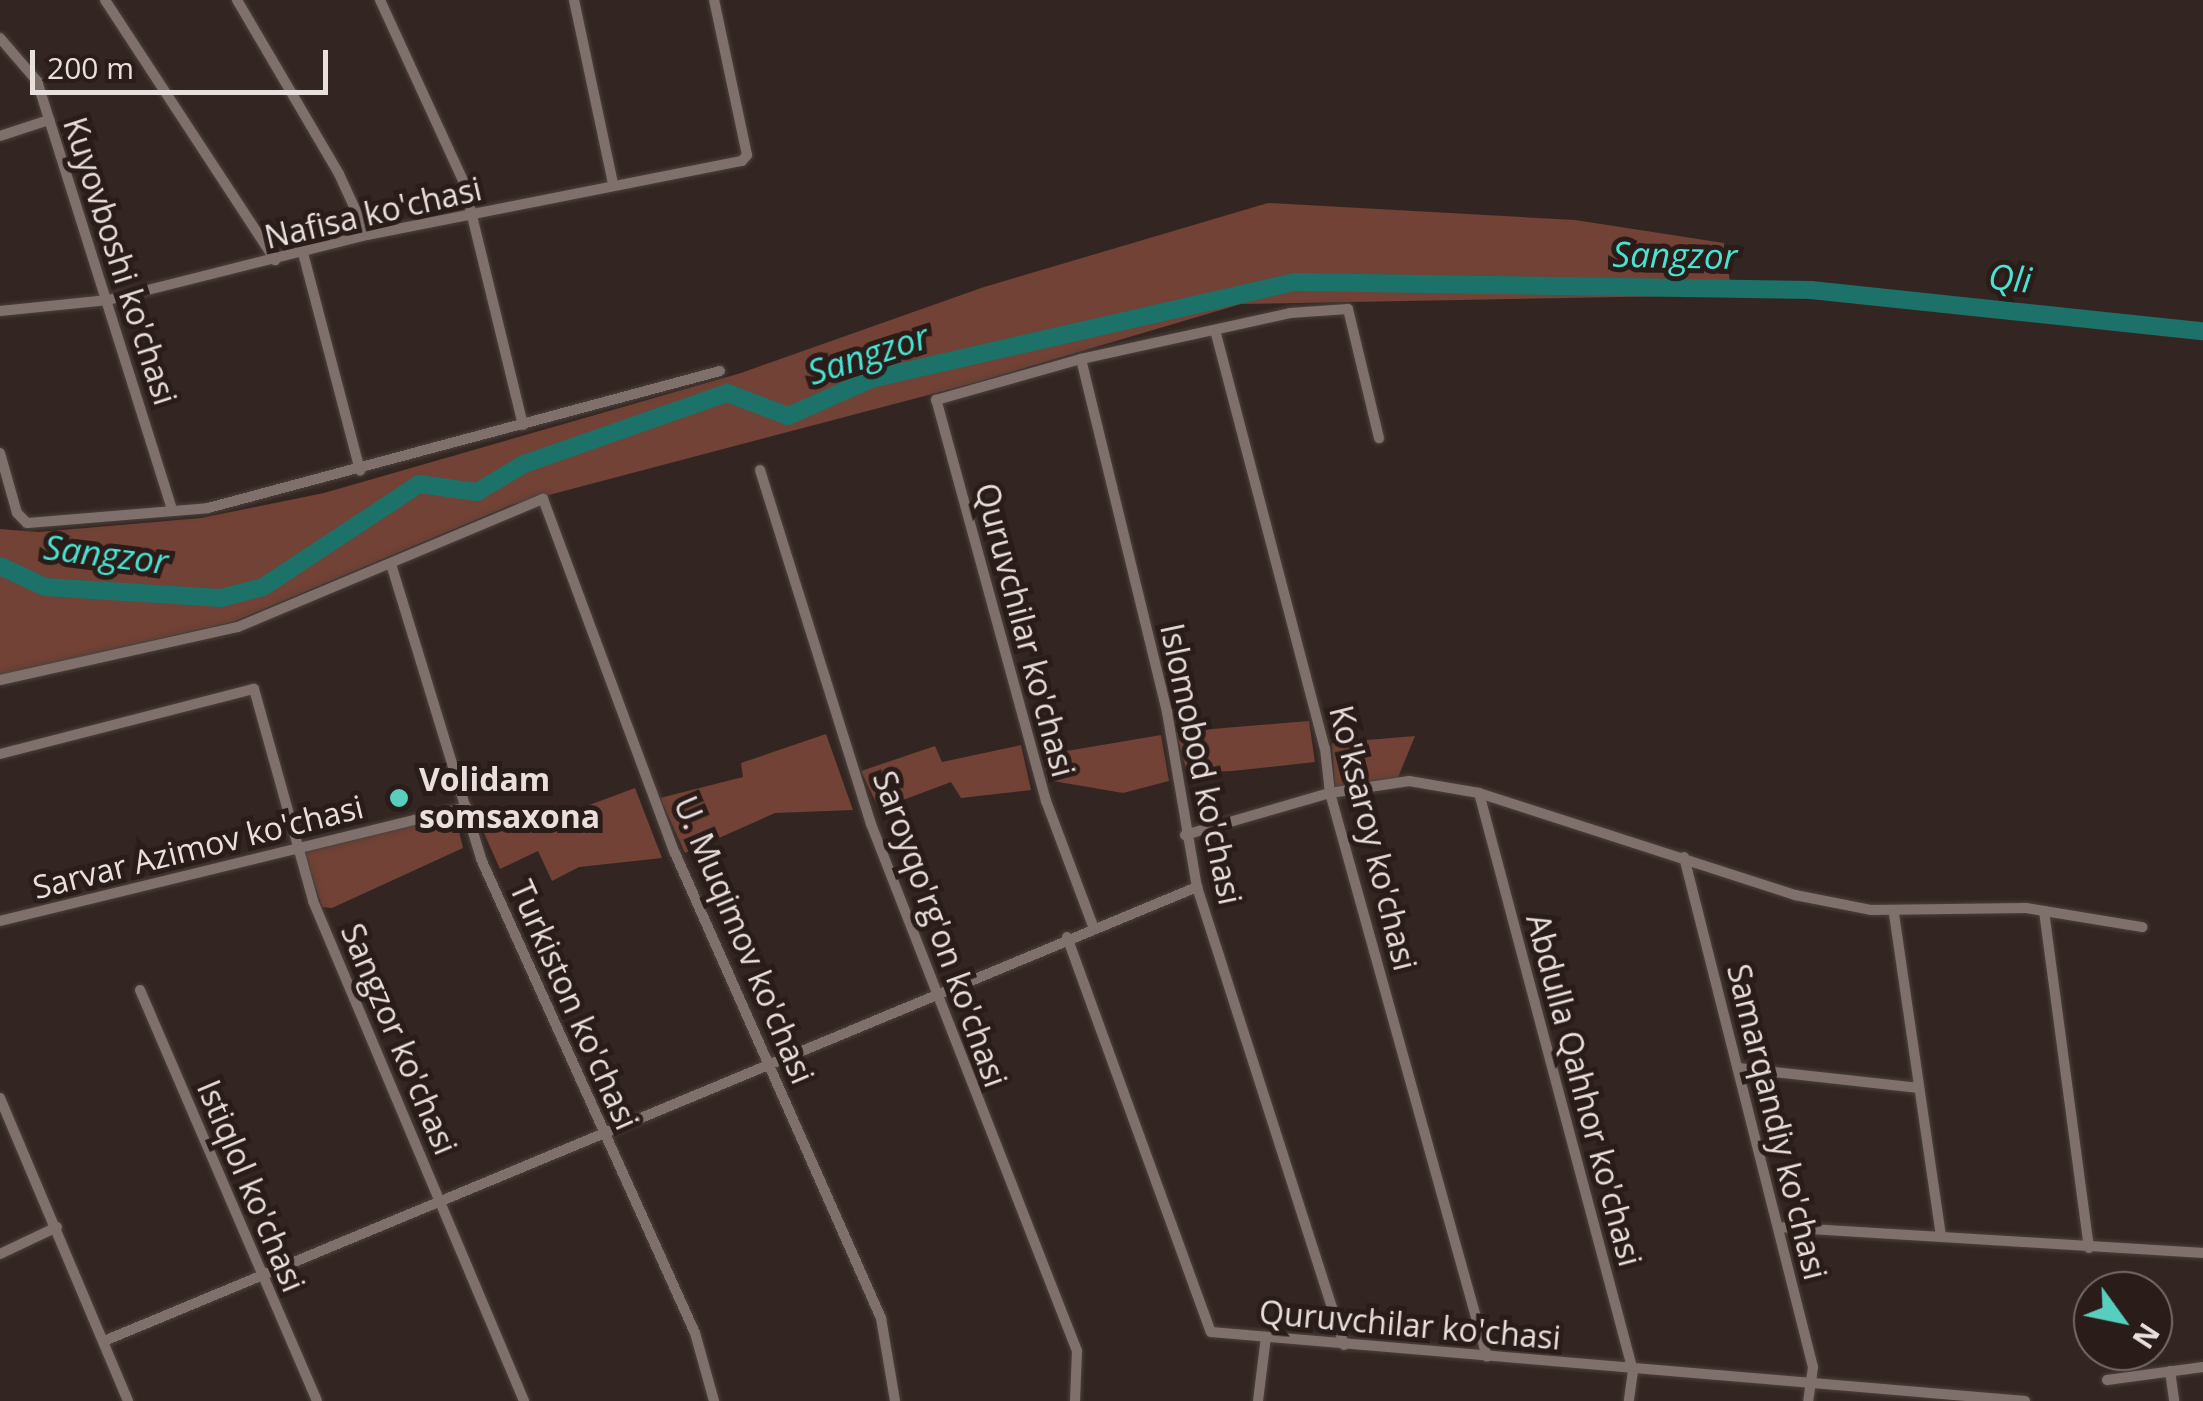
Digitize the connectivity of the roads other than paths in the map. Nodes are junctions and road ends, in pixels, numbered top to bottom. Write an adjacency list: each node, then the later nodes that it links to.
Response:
1 (105, 0): 13 (street)
2 (237, 0): 11 (street)
3 (380, 0): 10 (street)
4 (574, 0): 9 (street)
5 (714, 0): 9 (street, Nafisa ko'chasi)
6 (0, 38): 7 (street, Kuyovboshi ko'chasi)
7 (49, 120): 8 (street); 14 (street, Kuyovboshi ko'chasi)
8 (0, 136)
9 (613, 184): 10 (street, Nafisa ko'chasi)
10 (470, 217): 11 (street, Nafisa ko'chasi); 19 (street)
11 (367, 235): 12 (street, Nafisa ko'chasi)
12 (303, 253): 13 (street, Nafisa ko'chasi); 23 (street)
13 (275, 260): 14 (street, Nafisa ko'chasi)
14 (108, 300): 15 (street, Nafisa ko'chasi); 24 (street, Kuyovboshi ko'chasi)
15 (0, 311)
16 (1215, 330): 17 (street); 20 (street); 28 (street, Ko'ksaroy ko'chasi)
17 (1081, 359): 31 (street, Islomobod ko'chasi); 38 (street, Quruvchilar ko'chasi)
18 (720, 371): 19 (street)
19 (523, 425): 23 (street)
20 (1378, 438)
21 (0, 453): 24 (street)
22 (760, 470): 42 (street, Saroyqo'rg'on ko'chasi)
23 (360, 471): 24 (street)
24 (172, 510)
25 (391, 564): 26 (street); 30 (street, Turkiston ko'chasi); 43 (street, U. Muqimov ko'chasi)
26 (0, 680)
27 (0, 754): 32 (street, Sangzor ko'chasi)
28 (1330, 793): 29 (street); 31 (street); 59 (street, Ko'ksaroy ko'chasi)
29 (1479, 793): 33 (street); 61 (street, Abdulla Qahhor ko'chasi)
30 (466, 807): 32 (street, Sarvar Azimov ko'chasi); 47 (street, Turkiston ko'chasi)
31 (1185, 835): 34 (street, Islomobod ko'chasi)
32 (294, 849): 37 (street, Sarvar Azimov ko'chasi); 48 (street, Sangzor ko'chasi)
33 (1684, 857): 36 (street); 44 (street, Samarqandiy ko'chasi)
34 (1198, 888): 38 (street); 58 (street, Islomobod ko'chasi)
35 (2044, 912): 36 (street); 39 (street); 52 (street)
36 (1894, 914): 45 (street)
37 (0, 921)
38 (1093, 926): 40 (street)
39 (2142, 927)
40 (1066, 937): 42 (street); 56 (street, Quruvchilar ko'chasi)
41 (140, 990): 55 (street, Istiqlol ko'chasi)
42 (933, 992): 43 (street); 71 (street, Saroyqo'rg'on ko'chasi)
43 (769, 1063): 47 (street); 70 (street, U. Muqimov ko'chasi)
44 (1738, 1068): 45 (street); 50 (street, Samarqandiy ko'chasi)
45 (1919, 1088): 51 (street)
46 (0, 1098): 49 (street)
47 (604, 1132): 48 (street); 69 (street, Turkiston ko'chasi)
48 (440, 1202): 55 (street); 68 (street, Sangzor ko'chasi)
49 (57, 1226): 54 (street); 57 (street)
50 (1778, 1227): 51 (street); 65 (street, Samarqandiy ko'chasi)
51 (1941, 1236): 52 (street)
52 (2090, 1248): 53 (street)
53 (2203, 1253)
54 (0, 1254)
55 (262, 1275): 57 (street); 67 (street, Istiqlol ko'chasi)
56 (1266, 1338): 58 (street, Quruvchilar ko'chasi); 72 (street)
57 (104, 1341): 66 (street)
58 (1344, 1346): 59 (street, Quruvchilar ko'chasi)
59 (1487, 1357): 61 (street, Quruvchilar ko'chasi)
60 (2203, 1367): 63 (street)
61 (1633, 1371): 65 (street, Quruvchilar ko'chasi); 73 (street, Abdulla Qahhor ko'chasi)
62 (2170, 1371): 64 (street); 76 (street)
63 (2173, 1371)
64 (2108, 1380)
65 (1810, 1385): 74 (street, Samarqandiy ko'chasi); 75 (street, Quruvchilar ko'chasi)
66 (128, 1401)
67 (317, 1401)
68 (524, 1401)
69 (714, 1401)
70 (894, 1401)
71 (1075, 1401)
72 (1258, 1401)
73 (1629, 1401)
74 (1808, 1401)
75 (2025, 1401)
76 (2174, 1401)

